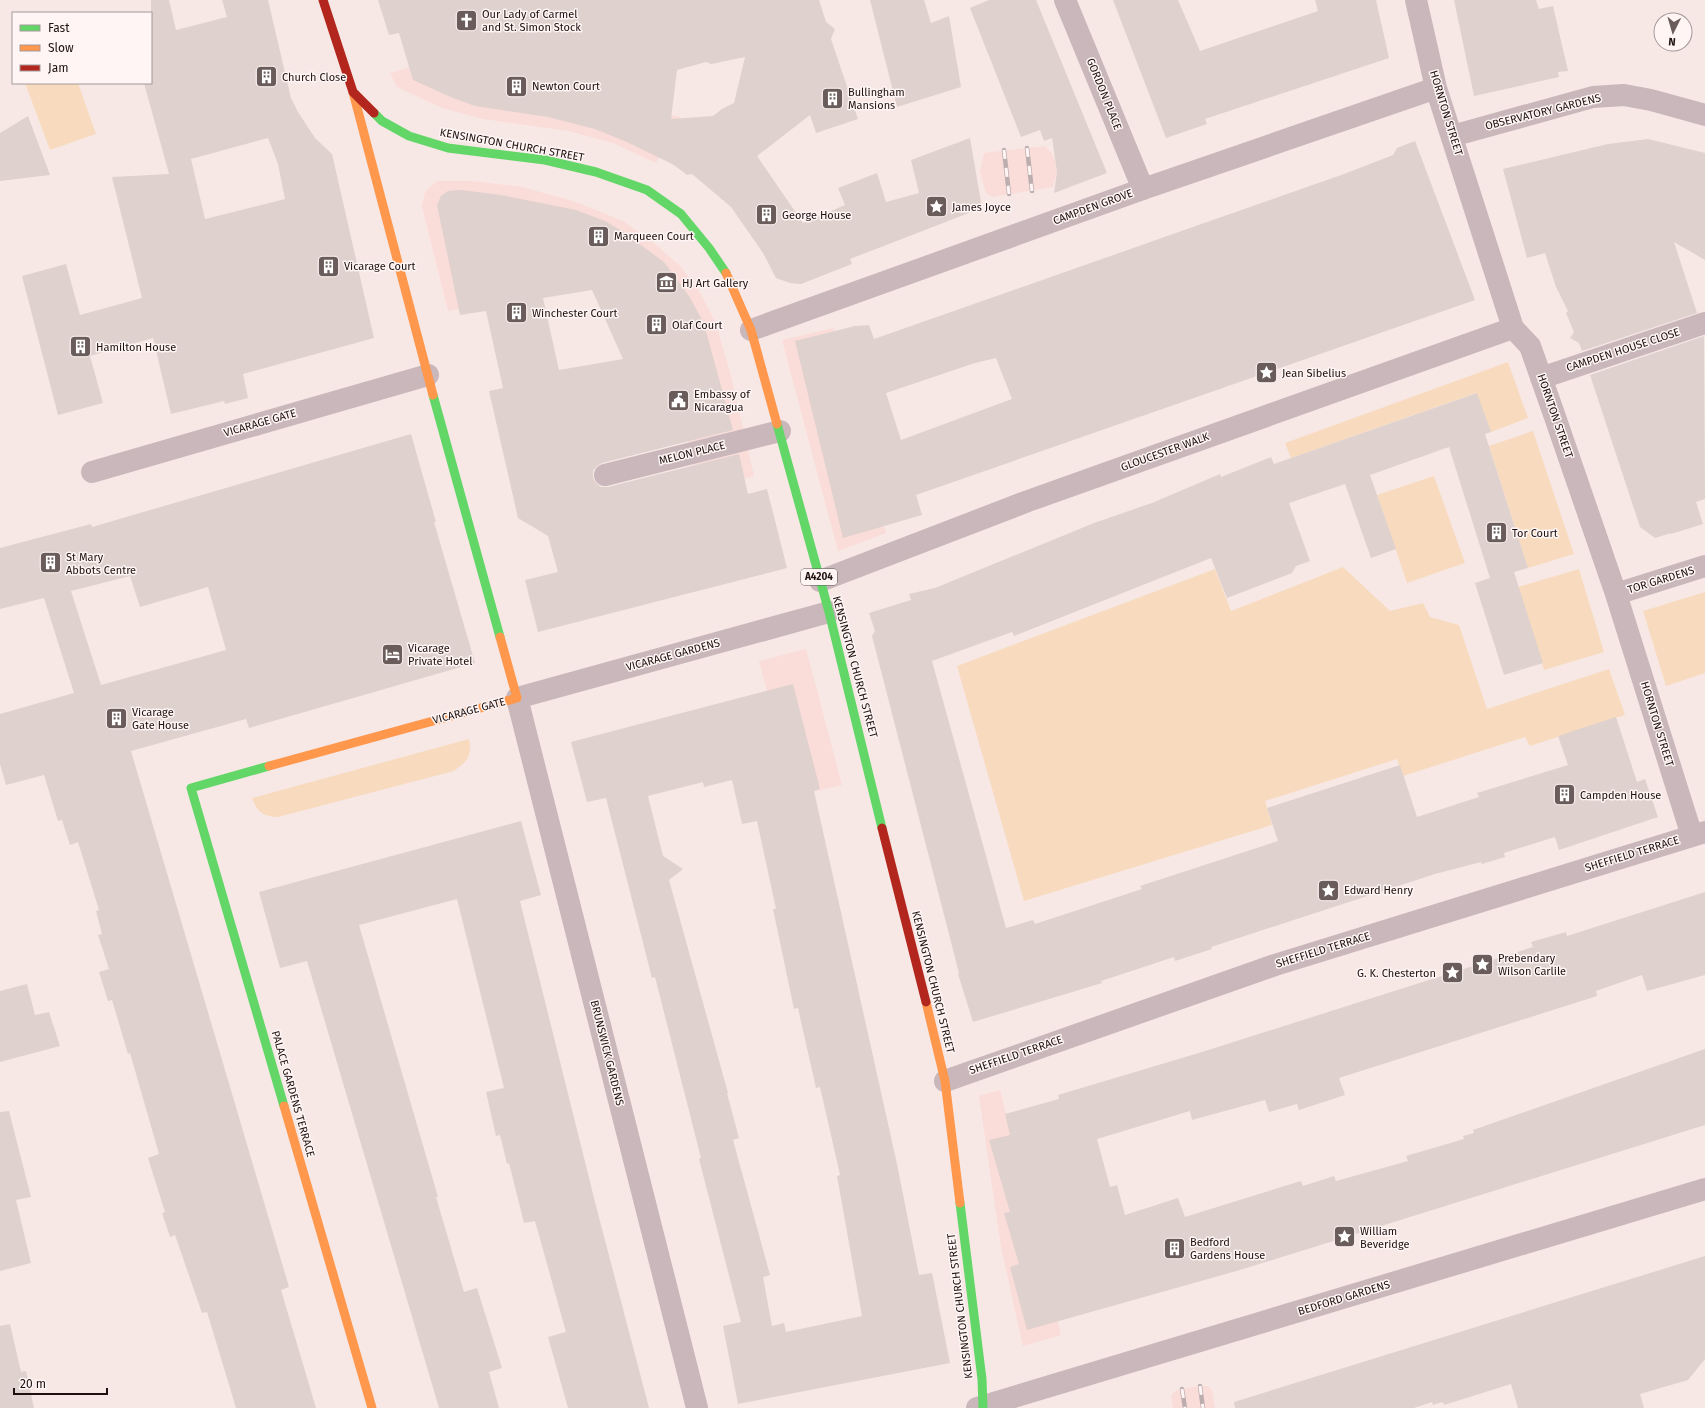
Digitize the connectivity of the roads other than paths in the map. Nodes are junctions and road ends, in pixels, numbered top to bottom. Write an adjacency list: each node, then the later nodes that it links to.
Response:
1 (323, 0): 5 (main road, KENSINGTON CHURCH STREET / A4204)
2 (1065, 0): 8 (street, GORDON PLACE)
3 (1416, 0): 4 (street, HORNTON STREET)
4 (1436, 88): 7 (street, HORNTON STREET); 8 (street, CAMPDEN GROVE)
5 (353, 92): 11 (main road, KENSINGTON CHURCH STREET / A4204); 12 (main road, VICARAGE GATE)
6 (1705, 115): 7 (street, OBSERVATORY GARDENS)
7 (1452, 136): 10 (street, HORNTON STREET)
8 (1143, 189): 11 (street, CAMPDEN GROVE)
9 (1705, 323): 13 (street, CAMPDEN HOUSE CLOSE)
10 (1513, 328): 13 (street, HORNTON STREET); 18 (street, GLOUCESTER WALK)
11 (751, 330): 14 (main road, KENSINGTON CHURCH STREET / A4204)
12 (428, 375): 15 (street, VICARAGE GATE); 21 (main road, VICARAGE GATE)
13 (1541, 378): 19 (street, HORNTON STREET)
14 (780, 431): 16 (street, MELON PLACE); 18 (main road, KENSINGTON CHURCH STREET / A4204)
15 (92, 472)
16 (605, 475)
17 (1705, 566): 19 (street, TOR GARDENS)
18 (820, 580): 20 (main road, KENSINGTON CHURCH STREET / A4204)
19 (1616, 594): 23 (street, HORNTON STREET)
20 (829, 612): 21 (street, VICARAGE GARDENS); 24 (main road, KENSINGTON CHURCH STREET / A4204)
21 (517, 698): 22 (main road, VICARAGE GATE); 27 (street, BRUNSWICK GARDENS)
22 (191, 788): 26 (main road, PALACE GARDENS TERRACE)
23 (1698, 834): 24 (street, SHEFFIELD TERRACE)
24 (945, 1081): 28 (main road, KENSINGTON CHURCH STREET / A4204)
25 (1705, 1189): 28 (street, BEDFORD GARDENS)
26 (372, 1408)
27 (697, 1408)
28 (981, 1408)

